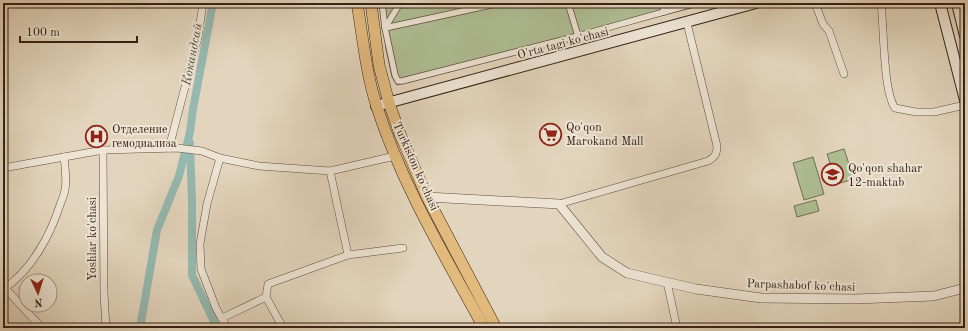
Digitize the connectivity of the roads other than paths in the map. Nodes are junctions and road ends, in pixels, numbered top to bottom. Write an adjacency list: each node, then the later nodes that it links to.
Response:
1 (203, 3): 25 (street)
2 (357, 3): 24 (main road, Turkiston ko'chasi)
3 (371, 3): 22 (main road, Turkiston ko'chasi)
4 (382, 3): 17 (street)
5 (400, 3): 17 (street)
6 (500, 3): 17 (street)
7 (568, 3): 18 (street)
8 (662, 3): 15 (street)
9 (696, 3): 15 (street)
10 (756, 3): 16 (main road, O'rta tagi ko'chasi)
11 (815, 3): 20 (street)
12 (880, 3): 23 (street)
13 (940, 3): 21 (main road)
14 (956, 3): 19 (main road)
15 (664, 12): 18 (street)
16 (687, 23): 22 (main road, O'rta tagi ko'chasi); 33 (street)
17 (385, 28): 18 (street)
18 (578, 36)
19 (965, 36)
20 (844, 74)
21 (965, 100)
22 (389, 103): 24 (main road, O'rta tagi ko'chasi); 32 (main road, Turkiston ko'chasi)
23 (965, 104)
24 (376, 106): 27 (main road, Turkiston ko'chasi)
25 (169, 148): 26 (street); 29 (street)
26 (103, 150): 28 (street); 42 (street, Yoshlar ko'chasi)
27 (395, 156): 31 (street); 45 (main road, Turkiston ko'chasi)
28 (64, 157): 30 (street); 37 (street)
29 (220, 158): 31 (street); 40 (street)
30 (3, 168)
31 (330, 171): 35 (street)
32 (428, 197): 33 (street); 46 (main road, Turkiston ko'chasi)
33 (559, 204): 36 (street, Parpashabof ko'chasi)
34 (403, 248): 35 (street)
35 (348, 255): 39 (street)
36 (667, 282): 38 (street, Parpashabof ko'chasi); 47 (street)
37 (4, 287): 41 (street)
38 (965, 288)
39 (266, 297): 40 (street); 44 (street)
40 (222, 318): 43 (street)
41 (42, 328)
42 (106, 328)
43 (227, 328)
44 (283, 328)
45 (484, 328)
46 (496, 328)
47 (677, 328)

